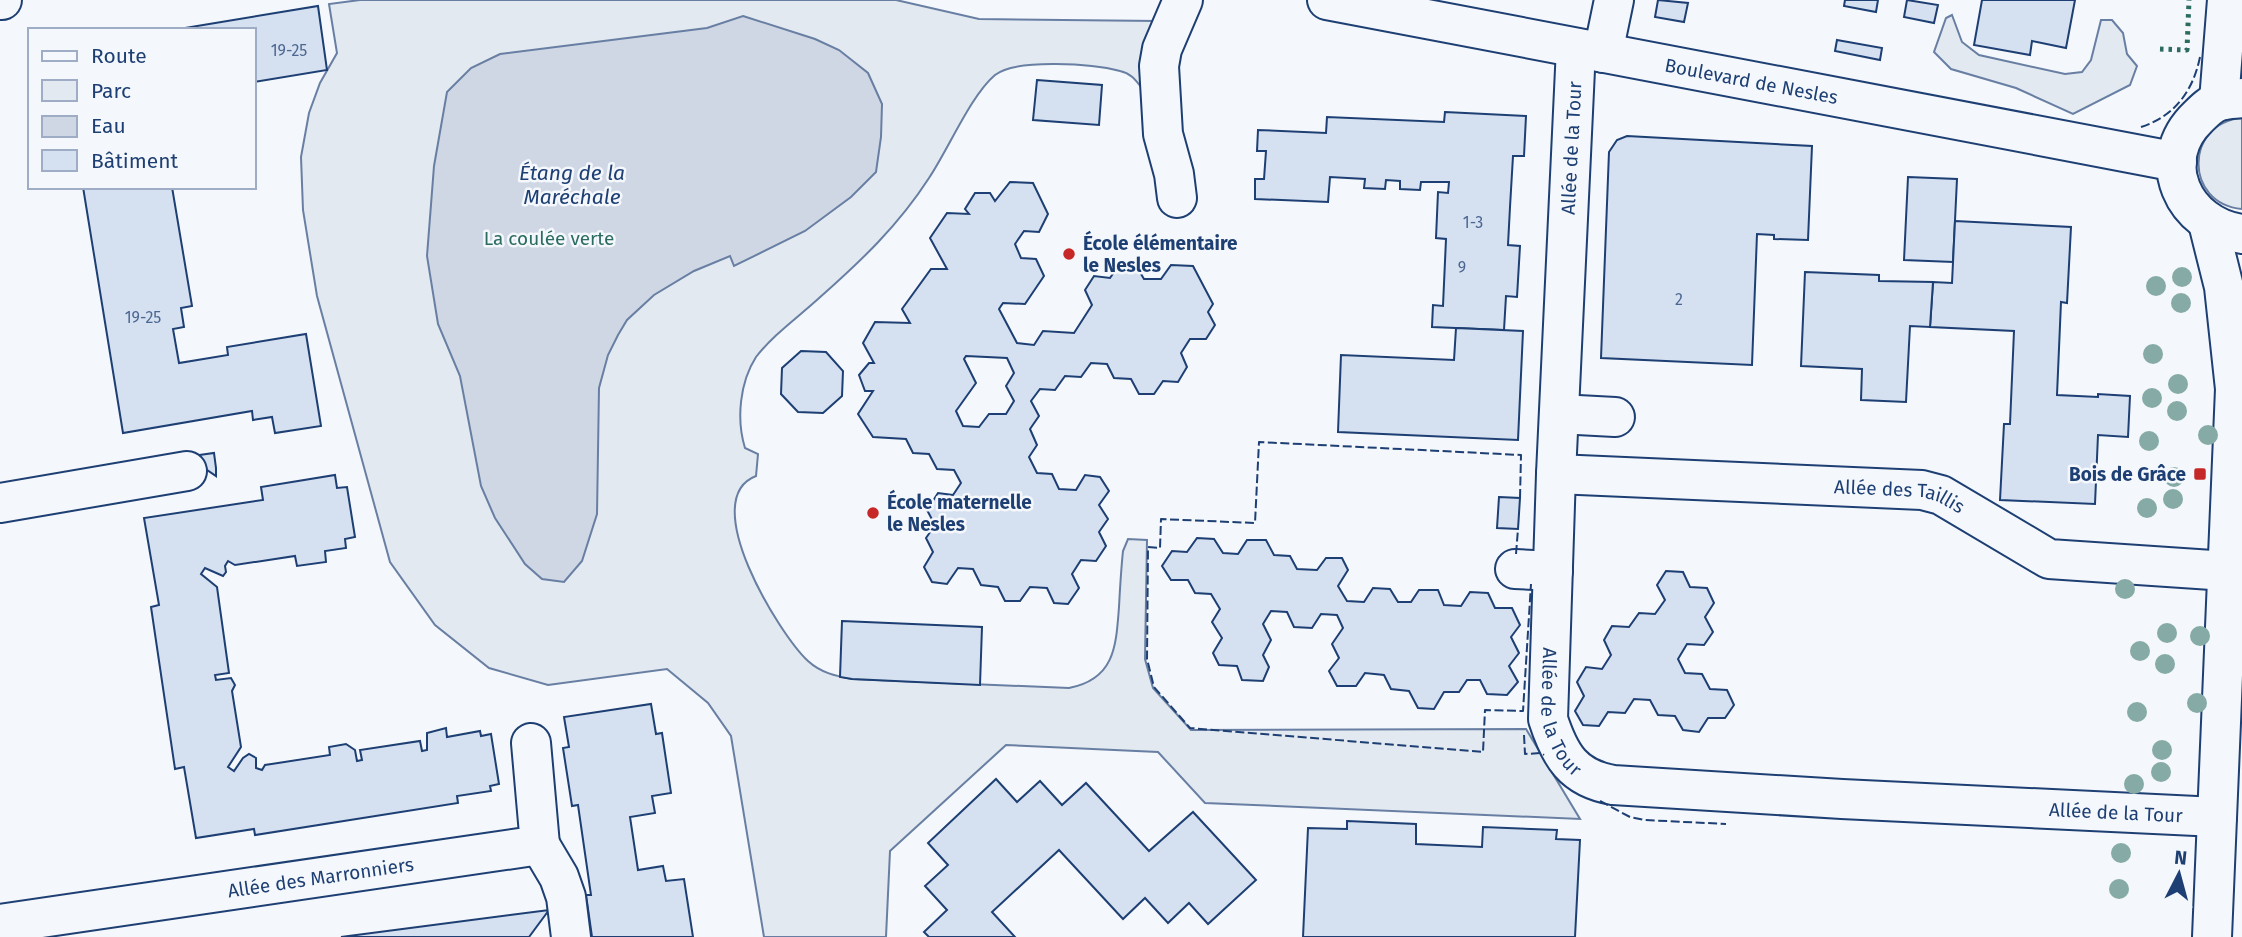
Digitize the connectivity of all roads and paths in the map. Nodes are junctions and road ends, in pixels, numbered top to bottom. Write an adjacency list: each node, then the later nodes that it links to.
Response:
1 (1183, 0): 8 (street)
2 (1327, 0): 5 (street, Boulevard de Nesles)
3 (1614, 0): 5 (street, Allée de la Tour)
4 (2227, 0): 6 (street)
5 (1590, 50): 7 (street, Boulevard de Nesles); 11 (street, Allée de la Tour)
6 (2230, 99): 7 (street)
7 (2177, 162): 9 (street)
8 (1177, 198)
9 (2225, 228): 10 (street)
10 (2239, 381): 18 (street)
11 (1559, 415): 12 (street); 14 (street, Allée de la Tour)
12 (1615, 417)
13 (187, 471): 15 (street)
14 (1556, 474): 17 (street, Allée de la Tour); 18 (street, Allée des Taillis)
15 (0, 503)
16 (1515, 569): 17 (street)
17 (1553, 571): 20 (street, Allée de la Tour)
18 (2227, 571): 20 (street)
19 (531, 743): 21 (street)
20 (2217, 817): 24 (street)
21 (540, 845): 22 (street, Allée des Marronniers); 23 (street)
22 (0, 924)
23 (571, 937)
24 (2212, 937)

